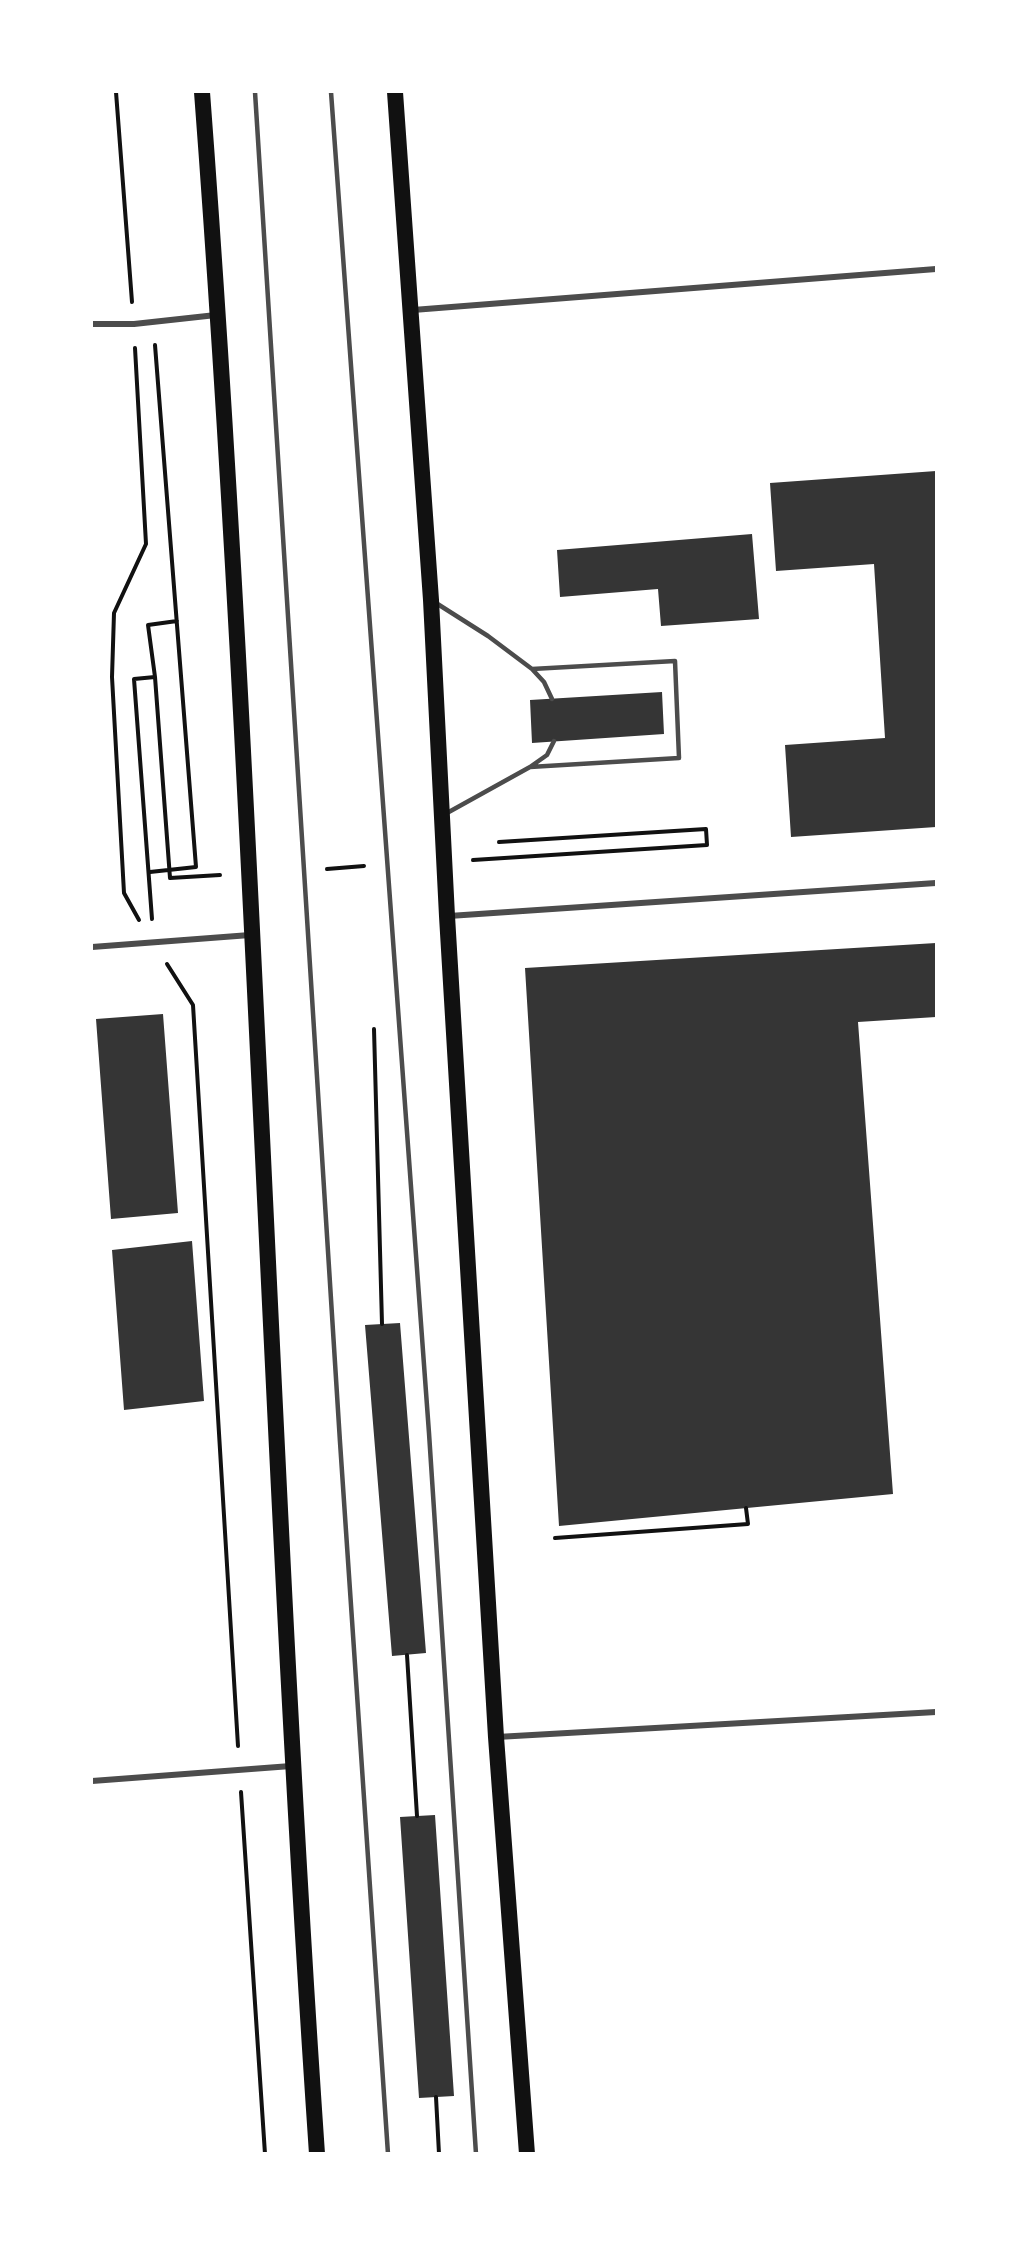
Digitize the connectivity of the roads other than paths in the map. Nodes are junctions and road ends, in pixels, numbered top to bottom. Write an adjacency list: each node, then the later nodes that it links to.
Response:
1 (202, 92): 7 (highway)
2 (255, 92): 24 (lane)
3 (331, 92): 25 (lane)
4 (395, 92): 6 (highway)
5 (936, 269): 6 (street)
6 (409, 310): 9 (highway)
7 (218, 315): 8 (street); 17 (highway)
8 (92, 324)
9 (431, 600): 10 (lane); 14 (highway)
10 (532, 669): 11 (lane); 13 (lane)
11 (552, 699)
12 (554, 741): 13 (lane)
13 (530, 767): 14 (lane)
14 (442, 816): 16 (highway)
15 (936, 883): 16 (street)
16 (447, 916): 20 (highway)
17 (254, 935): 18 (street); 21 (highway)
18 (92, 947)
19 (936, 1712): 20 (street)
20 (496, 1737): 26 (highway)
21 (291, 1766): 22 (street); 23 (highway)
22 (92, 1780)
23 (317, 2154)
24 (388, 2154)
25 (476, 2154)
26 (527, 2154)

